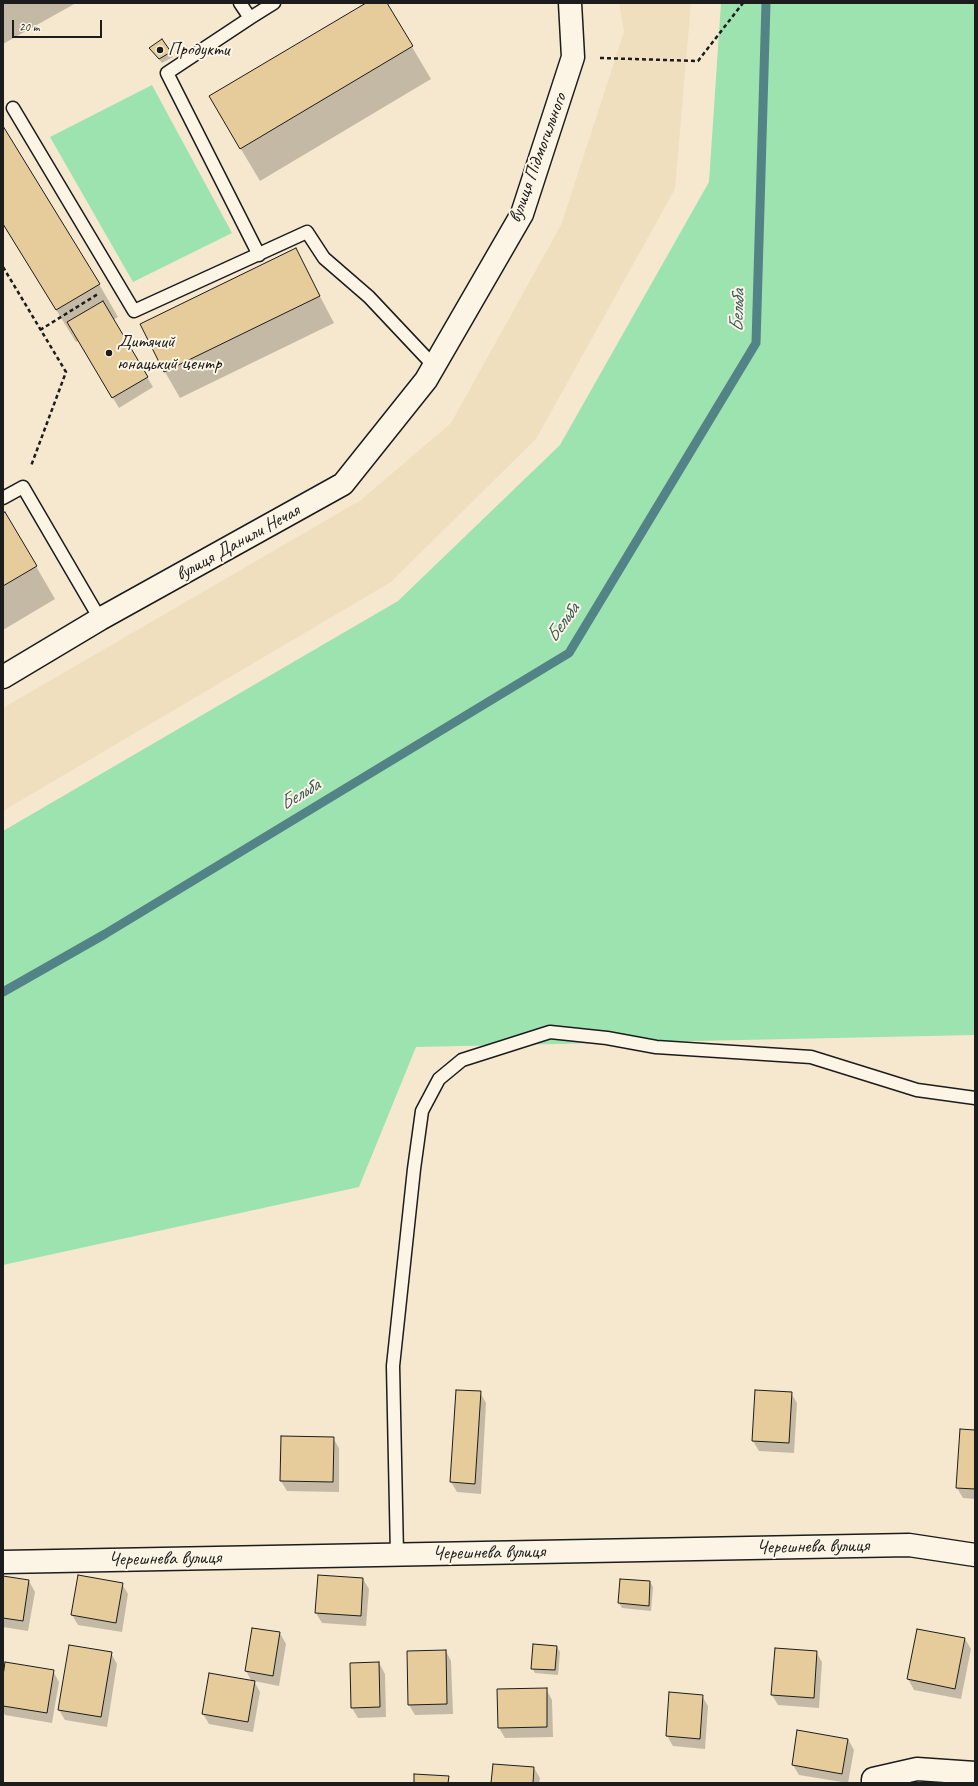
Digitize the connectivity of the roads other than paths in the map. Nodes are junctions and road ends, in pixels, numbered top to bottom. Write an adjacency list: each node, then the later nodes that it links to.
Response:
1 (240, 3): 4 (lane)
2 (274, 3): 4 (lane)
3 (570, 3): 7 (street, вулиця Підмогильного)
4 (250, 18): 6 (lane)
5 (13, 108): 6 (lane)
6 (259, 255): 7 (lane)
7 (434, 366): 9 (street, вулиця Данили Нечая)
8 (3, 498): 9 (lane)
9 (100, 619): 10 (street, вулиця Данили Нечая)
10 (3, 677)
11 (975, 1098): 12 (lane)
12 (397, 1555): 13 (street, Черешнева вулиця); 14 (street, Черешнева вулиця)
13 (975, 1555)
14 (3, 1562)
15 (975, 1773): 16 (street)
16 (872, 1783)

